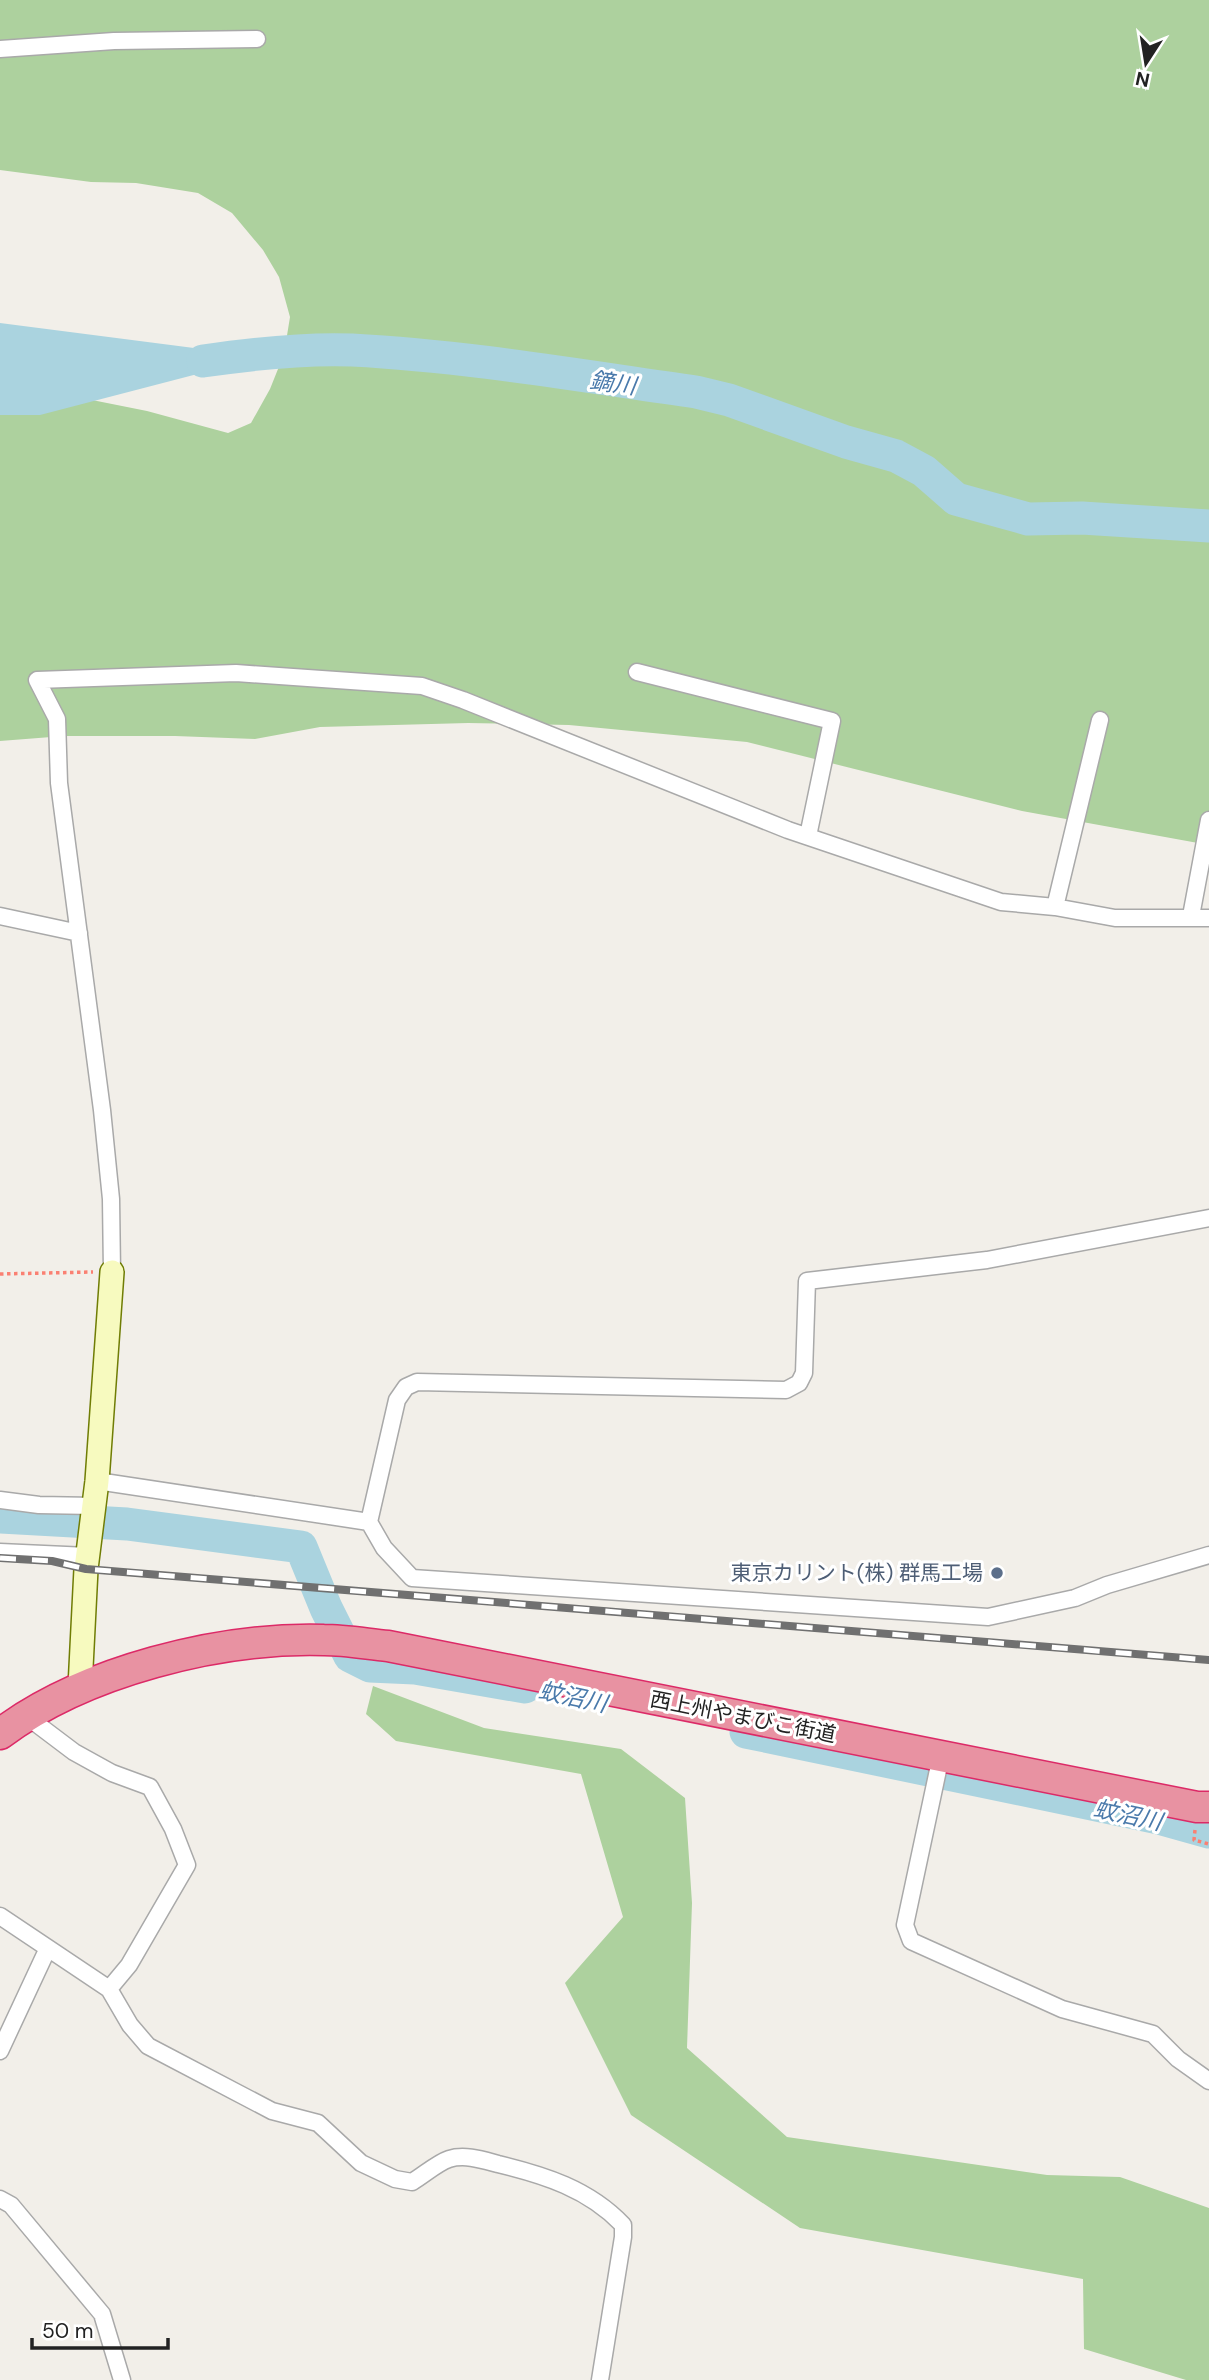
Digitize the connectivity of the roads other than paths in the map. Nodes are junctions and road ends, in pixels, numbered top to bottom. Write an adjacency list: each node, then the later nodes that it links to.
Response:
1 (257, 39): 2 (street)
2 (0, 50)
3 (637, 672): 6 (street)
4 (1100, 720): 7 (street)
5 (1209, 820): 9 (street)
6 (808, 836): 7 (street); 11 (street)
7 (1055, 907): 9 (street)
8 (0, 916): 11 (street)
9 (1191, 916): 10 (street)
10 (1209, 918)
11 (79, 933): 13 (street)
12 (1209, 1218): 17 (street)
13 (112, 1272): 14 (street)
14 (97, 1481): 16 (street); 17 (street)
15 (0, 1500): 16 (street)
16 (95, 1506): 20 (street)
17 (369, 1522): 19 (street)
18 (0, 1552): 20 (street)
19 (1209, 1555)
20 (88, 1556): 21 (street)
21 (80, 1687): 22 (highway, 西上州やまびこ街道); 24 (highway, 西上州やまびこ街道)
22 (25, 1715): 23 (highway, 西上州やまびこ街道); 28 (street)
23 (0, 1734)
24 (939, 1768): 25 (highway, 西上州やまびこ街道); 30 (street)
25 (1209, 1807)
26 (0, 1916): 27 (street)
27 (48, 1948): 28 (street); 29 (street)
28 (109, 1989): 33 (street)
29 (0, 2051)
30 (1209, 2081)
31 (0, 2199): 32 (street)
32 (122, 2380)
33 (600, 2380)

